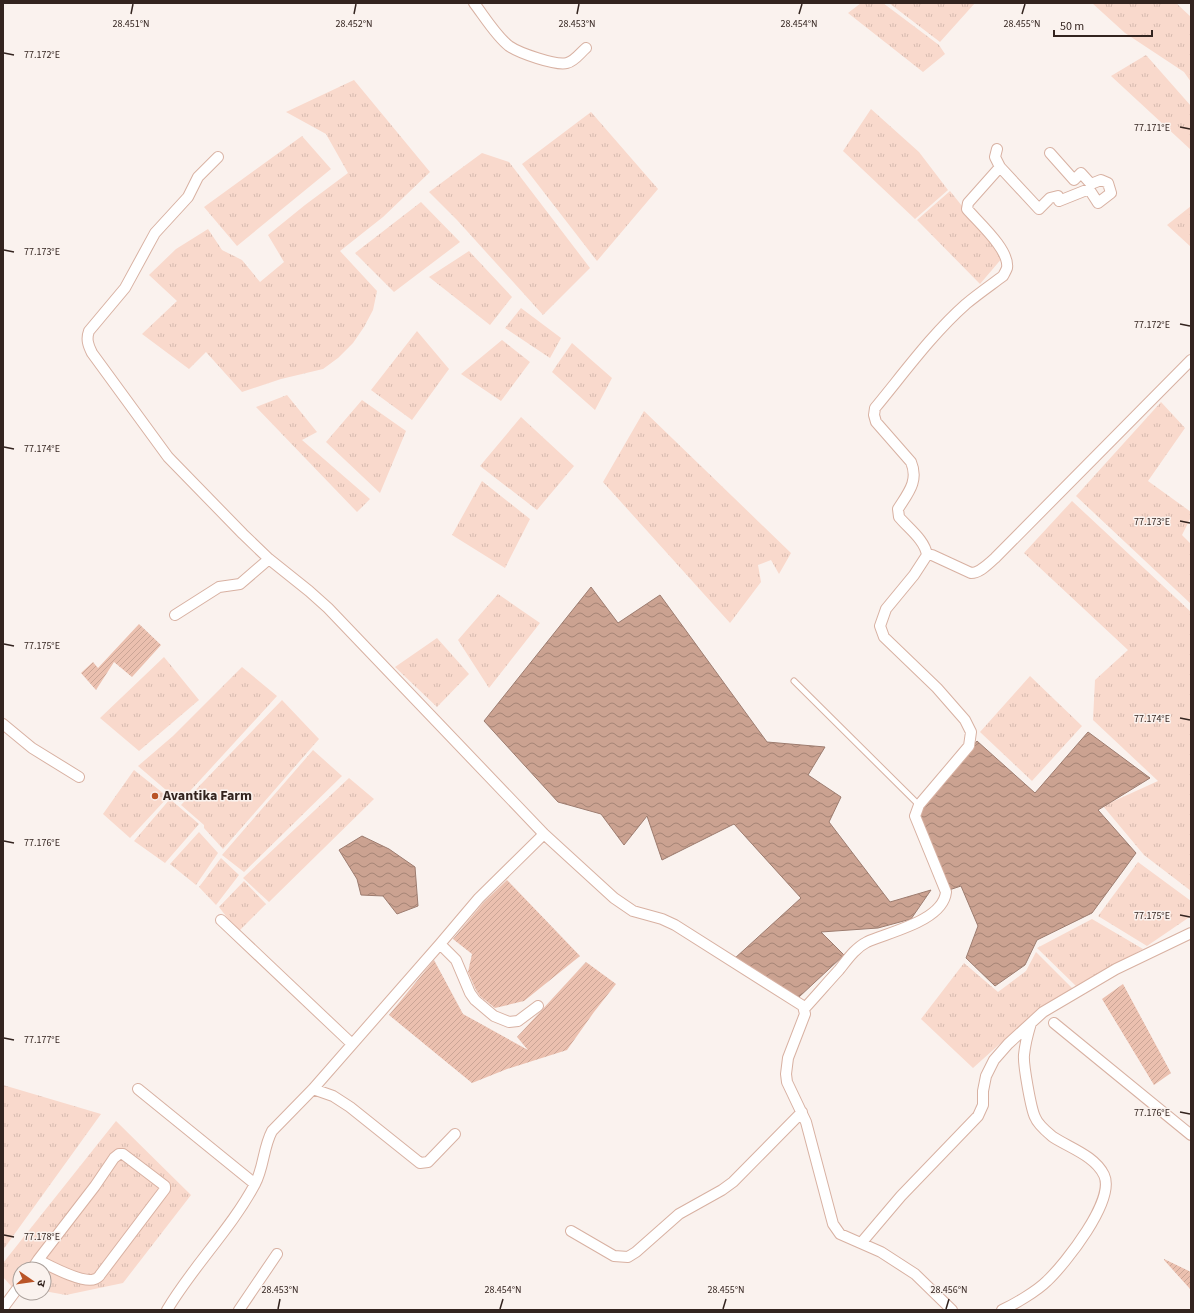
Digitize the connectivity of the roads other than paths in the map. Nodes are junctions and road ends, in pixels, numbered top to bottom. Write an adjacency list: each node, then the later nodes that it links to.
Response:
1 (474, 3): 2 (street)
2 (586, 48)
3 (997, 149): 6 (street)
4 (1050, 153): 6 (street)
5 (218, 157): 9 (street)
6 (1000, 167): 8 (street)
7 (1191, 360): 8 (street)
8 (927, 555): 14 (street)
9 (269, 559): 10 (street); 15 (street)
10 (175, 615)
11 (794, 681): 14 (lane)
12 (3, 724): 13 (street)
13 (79, 777)
14 (919, 805): 20 (street)
15 (544, 834): 18 (street); 20 (street)
16 (221, 920): 23 (street)
17 (1191, 933): 21 (street)
18 (440, 944): 19 (street); 23 (street)
19 (538, 1006)
20 (804, 1009): 26 (street)
21 (1031, 1023): 31 (street); 39 (street)
22 (1054, 1023): 28 (street)
23 (352, 1044): 25 (street)
24 (138, 1089): 29 (street)
25 (313, 1089): 27 (street); 29 (street)
26 (802, 1112): 30 (street); 31 (street)
27 (455, 1134)
28 (1191, 1135)
29 (255, 1184): 36 (street)
30 (571, 1231)
31 (862, 1242): 38 (street)
32 (277, 1254): 37 (street)
33 (38, 1260): 33 (street)
34 (12, 1296): 35 (street)
35 (3, 1308)
36 (167, 1310)
37 (239, 1310)
38 (952, 1310)
39 (1002, 1310)

